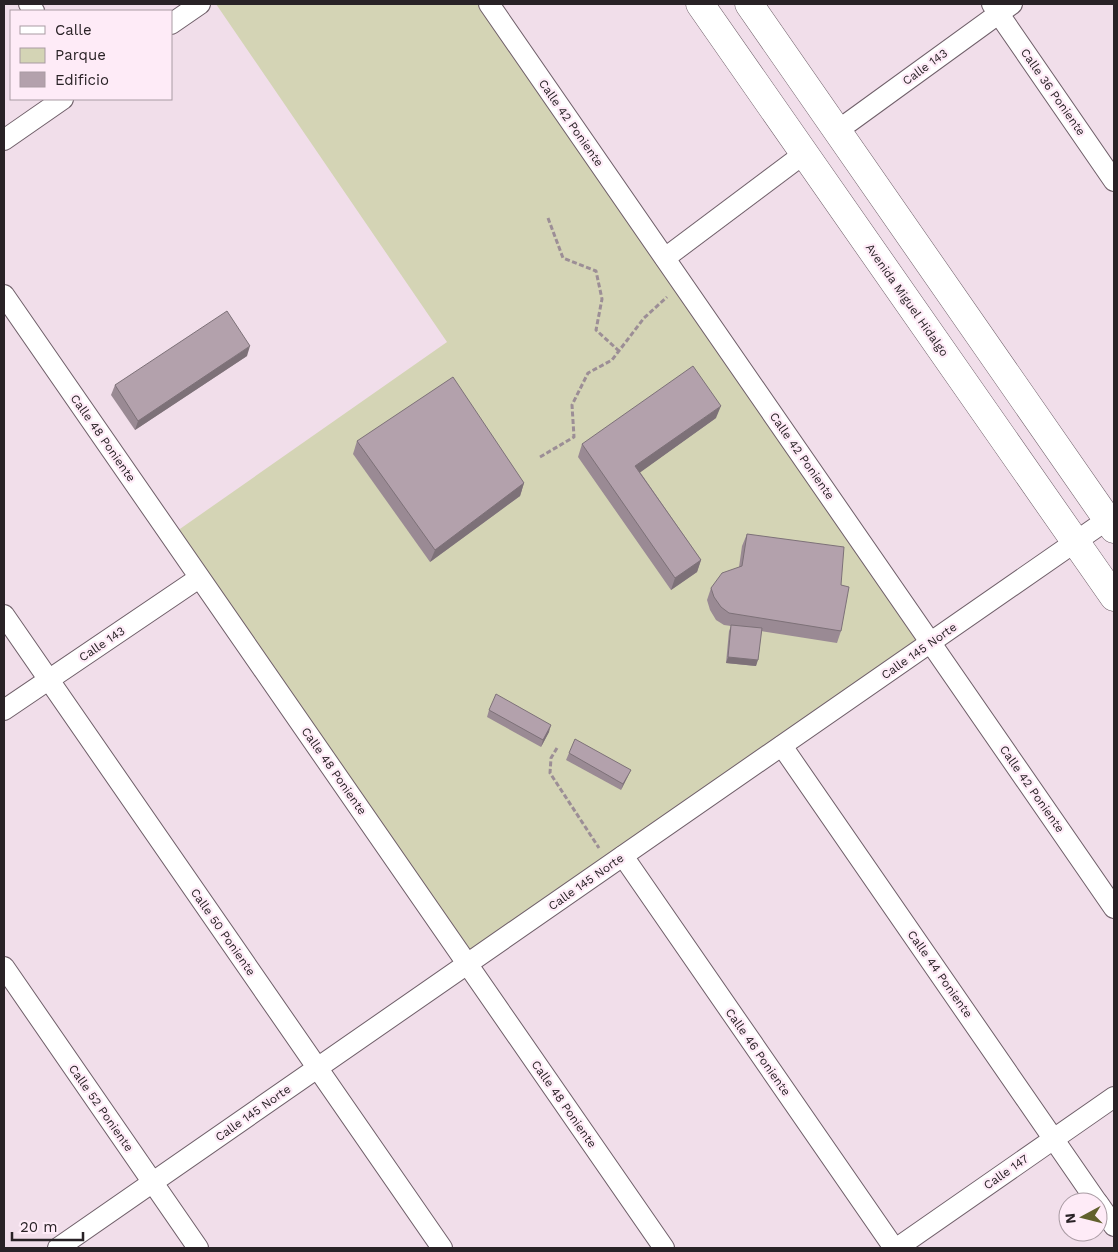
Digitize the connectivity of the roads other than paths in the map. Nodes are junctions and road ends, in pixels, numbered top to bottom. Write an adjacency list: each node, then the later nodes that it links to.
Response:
1 (200, 4): 6 (street)
2 (488, 4): 12 (street, Calle 42 Poniente)
3 (700, 4): 10 (main road, Avenida Miguel Hidalgo)
4 (749, 4): 8 (main road)
5 (1001, 7): 8 (street, Calle 143); 11 (street, Calle 36 Poniente)
6 (172, 23)
7 (62, 100): 9 (street)
8 (837, 131): 14 (main road)
9 (4, 140)
10 (805, 153): 12 (street); 15 (main road, Avenida Miguel Hidalgo)
11 (1114, 181)
12 (665, 258): 19 (street, Calle 42 Poniente)
13 (4, 295): 16 (street, Calle 48 Poniente)
14 (1112, 521): 15 (street, Calle 145 Norte)
15 (1076, 542): 17 (main road, Avenida Miguel Hidalgo); 19 (street, Calle 145 Norte)
16 (200, 578): 20 (street, Calle 143); 25 (street, Calle 48 Poniente)
17 (1114, 597)
18 (4, 615): 20 (street, Calle 50 Poniente)
19 (931, 642): 22 (street, Calle 145 Norte); 24 (street, Calle 42 Poniente)
20 (49, 680): 21 (street, Calle 143); 27 (street, Calle 50 Poniente)
21 (4, 710)
22 (782, 746): 23 (street, Calle 145 Norte); 29 (street, Calle 44 Poniente)
23 (617, 861): 25 (street, Calle 145 Norte); 36 (street, Calle 46 Poniente)
24 (1114, 908)
25 (467, 964): 27 (street, Calle 145 Norte); 35 (street, Calle 48 Poniente)
26 (4, 967): 30 (street, Calle 52 Poniente)
27 (318, 1068): 30 (street, Calle 145 Norte); 34 (street, Calle 50 Poniente)
28 (1114, 1097): 29 (street, Calle 147)
29 (1054, 1139): 31 (street, Calle 44 Poniente); 36 (street, Calle 147)
30 (153, 1183): 32 (street, Calle 145 Norte); 33 (street, Calle 52 Poniente)
31 (1091, 1192)
32 (58, 1248)
33 (198, 1248)
34 (442, 1248)
35 (664, 1248)
36 (896, 1248)

